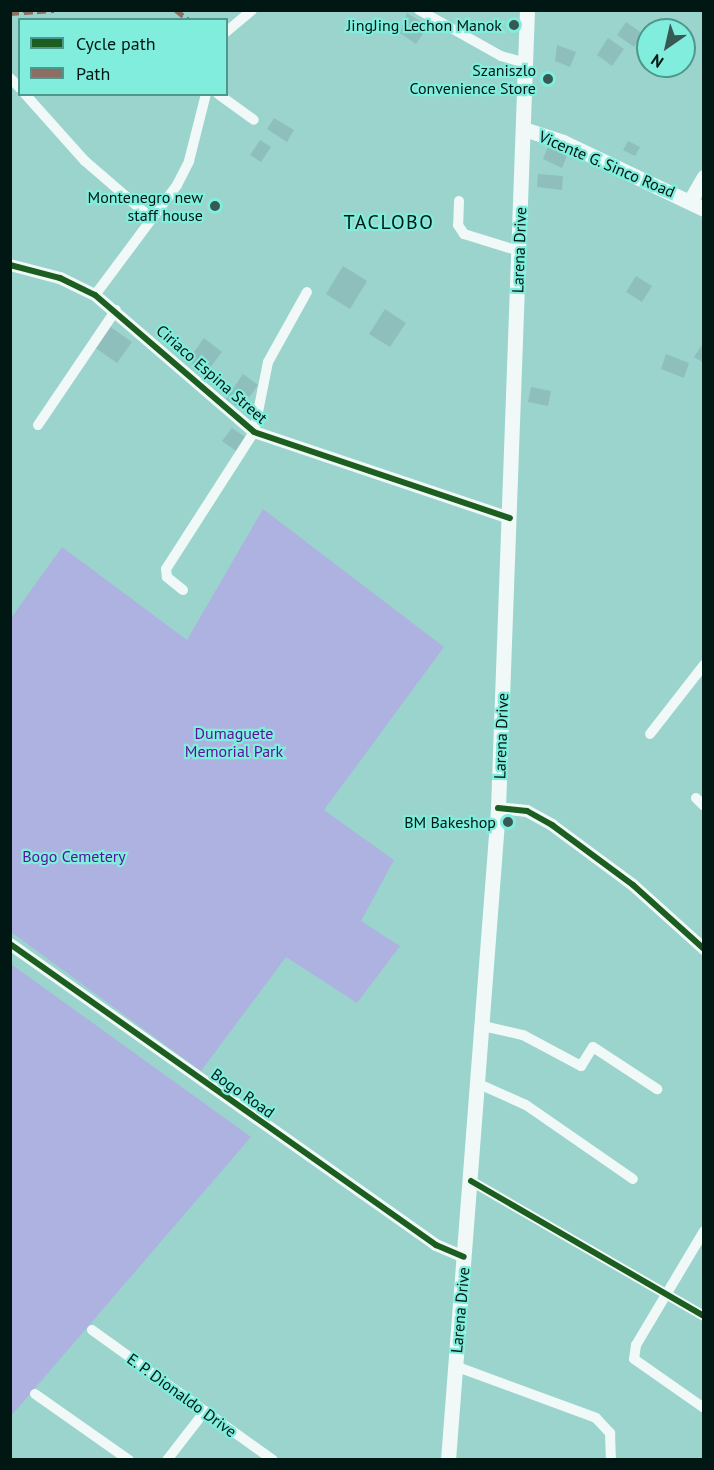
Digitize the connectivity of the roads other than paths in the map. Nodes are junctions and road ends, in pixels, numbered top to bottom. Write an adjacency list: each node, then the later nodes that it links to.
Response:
1 (252, 10): 4 (street)
2 (419, 10): 5 (street)
3 (527, 10): 5 (main road, Larena Drive)
4 (228, 30)
5 (526, 63): 10 (main road, Larena Drive)
6 (27, 96): 14 (street)
7 (205, 96): 14 (street)
8 (221, 96): 9 (street)
9 (254, 120)
10 (524, 129): 13 (main road, Vicente G. Sinco Road); 15 (main road, Larena Drive)
11 (704, 177): 13 (main road)
12 (459, 201): 15 (street)
13 (697, 205)
14 (151, 218): 18 (street)
15 (519, 250): 22 (main road, Larena Drive)
16 (10, 265): 18 (street, Ciriaco Espina Street)
17 (307, 292): 21 (street)
18 (96, 295): 19 (street, Ciriaco Espina Street)
19 (116, 310): 20 (street); 21 (street, Ciriaco Espina Street)
20 (38, 425)
21 (255, 432): 22 (street, Ciriaco Espina Street); 23 (street)
22 (510, 518): 26 (main road, Larena Drive)
23 (183, 591)
24 (704, 665): 25 (street)
25 (650, 734)
26 (498, 808): 28 (street); 29 (main road, Larena Drive)
27 (10, 944): 35 (street, Bogo Road)
28 (704, 949)
29 (483, 1026): 30 (main road, Larena Drive); 31 (street)
30 (478, 1084): 32 (street); 33 (main road, Larena Drive)
31 (657, 1089)
32 (633, 1179)
33 (471, 1181): 35 (main road, Larena Drive); 36 (street)
34 (704, 1231): 36 (street)
35 (464, 1257): 39 (main road, Larena Drive)
36 (665, 1294): 37 (street); 41 (street)
37 (704, 1316)
38 (92, 1330): 42 (street, E. P. Dionaldo Drive)
39 (455, 1366): 46 (main road, Larena Drive); 47 (street)
40 (34, 1394): 43 (street)
41 (704, 1408)
42 (205, 1410): 44 (street); 45 (street, E. P. Dionaldo Drive)
43 (129, 1460)
44 (167, 1460)
45 (273, 1460)
46 (448, 1460)
47 (611, 1460)

